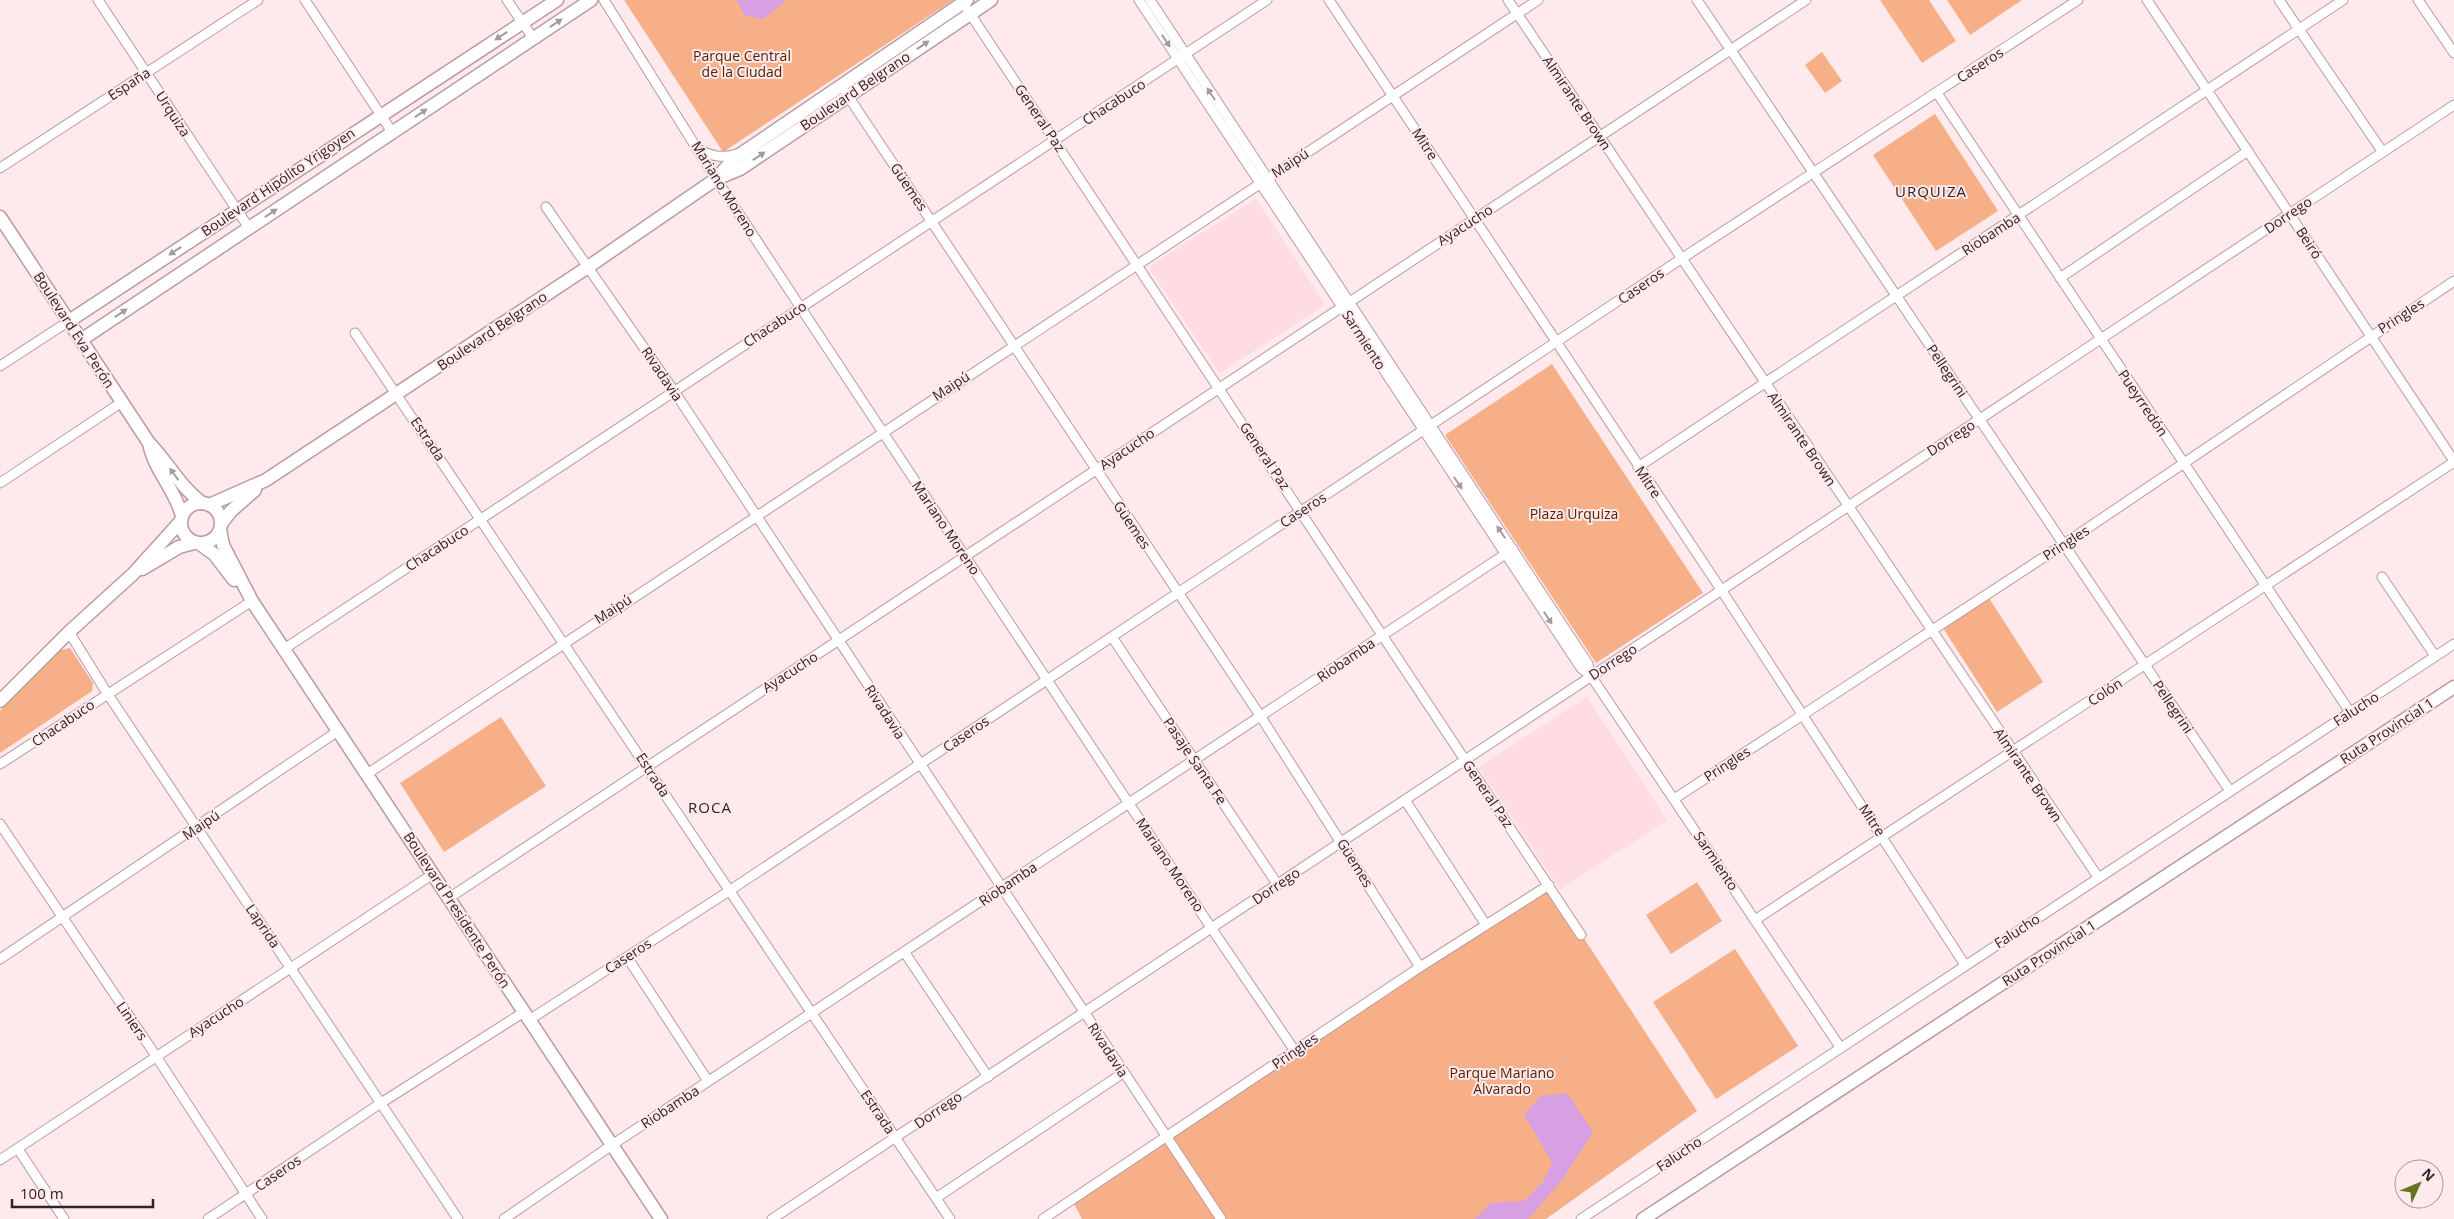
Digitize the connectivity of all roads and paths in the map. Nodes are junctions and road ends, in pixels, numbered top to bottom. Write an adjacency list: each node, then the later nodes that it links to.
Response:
1 (98, 0): 31 (street, Urquiza)
2 (258, 0): 31 (street, España)
3 (305, 0): 38 (street)
4 (507, 0): 25 (street)
5 (556, 0): 25 (street, Boulevard Hipólito Yrigoyen)
6 (591, 0): 27 (street, Boulevard Hipólito Yrigoyen, one-way to 6)
7 (604, 0): 42 (street, Mariano Moreno)
8 (991, 0): 23 (street, Boulevard Belgrano)
9 (1139, 0): 30 (street, Sarmiento, one-way to 30)
10 (1150, 0): 30 (street, Sarmiento)
11 (1267, 0): 30 (street, Chacabuco)
12 (1329, 0): 36 (street, Mitre)
13 (1508, 0): 24 (street, Almirante Brown)
14 (1538, 0): 24 (street, Maipú)
15 (1697, 0): 28 (street, Pellegrini)
16 (1806, 0): 28 (street, Ayacucho)
17 (2078, 0): 34 (street, Caseros)
18 (2147, 0): 33 (street, Beiró)
19 (2279, 0): 26 (street)
20 (2343, 0): 26 (street, Riobamba)
21 (2418, 0): 29 (street)
22 (965, 1): 23 (street, General Paz); 32 (street, Boulevard Belgrano)
23 (970, 14): 35 (street, Boulevard Belgrano, one-way to 23); 41 (street, General Paz)
24 (1518, 14): 36 (street, Maipú); 40 (street, Almirante Brown)
25 (522, 22): 27 (street); 38 (street, Boulevard Hipólito Yrigoyen, one-way to 38)
26 (2299, 30): 33 (street, Riobamba); 44 (street)
27 (533, 38): 39 (street, Boulevard Hipólito Yrigoyen, one-way to 27)
28 (1731, 50): 40 (street, Ayacucho); 47 (street, Pellegrini)
29 (2454, 53)
30 (1182, 57): 41 (street, Chacabuco); 49 (street, Sarmiento)
31 (146, 73): 46 (street, España); 51 (street, Urquiza)
32 (840, 84): 35 (street, Güemes); 45 (street, Boulevard Belgrano)
33 (2207, 92): 43 (street, Beiró); 53 (street, Riobamba)
34 (1937, 93): 47 (street, Caseros); 53 (street, Pueyrredón)
35 (848, 95): 48 (street, Boulevard Belgrano, one-way to 35); 56 (street, Güemes)
36 (1394, 95): 49 (street, Maipú); 55 (street, Mitre)
37 (2454, 105): 44 (street, Dorrego)
38 (380, 114): 39 (street); 51 (street, Boulevard Hipólito Yrigoyen)
39 (392, 132): 57 (street, Boulevard Hipólito Yrigoyen, one-way to 39)
40 (1599, 137): 55 (street, Ayacucho); 58 (street, Almirante Brown)
41 (1055, 140): 56 (street, Chacabuco); 59 (street, General Paz)
42 (700, 150): 45 (street); 48 (street, Mariano Moreno)
43 (2248, 151): 52 (street, Beiró); 61 (street)
44 (2382, 151): 52 (street, Dorrego)
45 (743, 152): 48 (street, Boulevard Belgrano)
46 (0, 168)
47 (1814, 173): 58 (street, Caseros); 63 (street, Pellegrini)
48 (716, 179): 60 (street, Boulevard Belgrano); 65 (street, Mariano Moreno)
49 (1263, 181): 59 (street, Maipú); 64 (street, Sarmiento)
50 (546, 207): 60 (street, Rivadavia)
51 (236, 210): 57 (street, Urquiza); 66 (street, Boulevard Hipólito Yrigoyen, one-way to 66)
52 (2290, 213): 68 (street, Beiró); 69 (street, Dorrego)
53 (2019, 216): 61 (street, Pueyrredón); 63 (street, Riobamba)
54 (0, 217): 66 (street, Boulevard Eva Perón)
55 (1474, 219): 64 (street, Ayacucho); 71 (street, Mitre)
56 (932, 221): 65 (street, Chacabuco); 72 (street, Güemes)
57 (248, 228): 70 (street, Boulevard Hipólito Yrigoyen, one-way to 57)
58 (1681, 259): 71 (street, Caseros); 74 (street, Almirante Brown)
59 (1136, 264): 72 (street, Maipú); 75 (street, General Paz)
60 (588, 267): 76 (street, Rivadavia); 77 (street, Boulevard Belgrano)
61 (2060, 278): 69 (street, Pueyrredón)
62 (2454, 281): 68 (street, Pringles)
63 (1897, 297): 74 (street, Riobamba); 79 (street, Pellegrini)
64 (1345, 304): 75 (street, Ayacucho); 80 (street, Sarmiento)
65 (801, 307): 76 (street, Chacabuco); 81 (street, Mariano Moreno)
66 (69, 321): 70 (street, Boulevard Eva Perón); 73 (street, Boulevard Hipólito Yrigoyen)
67 (355, 333): 77 (street, Estrada)
68 (2370, 336): 83 (street, Beiró); 84 (street, Pringles)
69 (2101, 339): 79 (street, Dorrego); 84 (street, Pueyrredón)
70 (81, 340): 78 (street, Boulevard Eva Perón)
71 (1555, 343): 80 (street, Caseros); 85 (street, Mitre)
72 (1014, 345): 81 (street, Maipú); 86 (street, Güemes)
73 (0, 366)
74 (1765, 384): 85 (street, Riobamba); 90 (street, Almirante Brown)
75 (1219, 387): 86 (street, Ayacucho); 91 (street, General Paz)
76 (674, 391): 92 (street, Rivadavia); 93 (street, Chacabuco)
77 (398, 393): 87 (street, Boulevard Belgrano); 93 (street, Estrada)
78 (122, 402): 82 (street, Boulevard Eva Perón); 88 (street)
79 (1979, 419): 90 (street, Dorrego); 97 (street, Pellegrini)
80 (1427, 428): 91 (street, Caseros); 98 (street, Sarmiento)
81 (882, 432): 92 (street, Maipú); 99 (street, Mariano Moreno)
82 (149, 443): 89 (street, Boulevard Presidente Perón, one-way to 82); 94 (street, Boulevard Presidente Perón)
83 (2454, 462): 102 (street, Colón)
84 (2184, 464): 97 (street, Pringles); 102 (street, Pueyrredón)
85 (1638, 467): 103 (street, Mitre)
86 (1095, 470): 99 (street, Ayacucho); 104 (street, Güemes)
87 (266, 480): 89 (street, Boulevard Belgrano); 95 (street, Boulevard Belgrano)
88 (0, 483)
89 (205, 504): 94 (street); 95 (street, Boulevard Presidente Perón)
90 (1847, 506): 103 (street, Dorrego); 106 (street, Almirante Brown)
91 (1302, 511): 104 (street, Caseros); 108 (street, General Paz)
92 (756, 515): 110 (street, Rivadavia); 111 (street, Maipú)
93 (482, 518): 111 (street, Estrada); 113 (street, Chacabuco)
94 (181, 519): 96 (street, Boulevard Presidente Perón); 100 (street)
95 (221, 527): 96 (street); 105 (street, Boulevard Presidente Perón)
96 (197, 543): 100 (street); 105 (street, Boulevard Presidente Perón)
97 (2064, 544): 106 (street, Pringles); 115 (street, Pellegrini)
98 (1509, 552): 108 (street, Riobamba); 116 (street, Sarmiento)
99 (965, 556): 110 (street, Ayacucho); 117 (street, Mariano Moreno)
100 (133, 574): 107 (street)
101 (2382, 577): 114 (street)
102 (2267, 587): 115 (street, Colón); 121 (street, Pueyrredón)
103 (1722, 591): 116 (street, Dorrego); 122 (street, Mitre)
104 (1178, 593): 109 (street, Caseros); 123 (street, Güemes)
105 (252, 600): 113 (street, Boulevard Presidente Perón); 119 (street, Chacabuco)
106 (1930, 630): 122 (street, Pringles); 125 (street, Almirante Brown)
107 (69, 632): 119 (street, Laprida); 120 (street)
108 (1383, 635): 123 (street, Riobamba); 127 (street, General Paz)
109 (1112, 637): 117 (street, Caseros); 126 (street, Pasaje Santa Fe)
110 (838, 640): 129 (street, Rivadavia); 130 (street, Ayacucho)
111 (563, 642): 130 (street, Estrada); 131 (street, Maipú)
112 (2454, 644): 114 (street, Falucho)
113 (284, 649): 124 (street, Boulevard Presidente Perón)
114 (2436, 656): 121 (street, Falucho)
115 (2145, 666): 125 (street, Colón); 132 (street, Pellegrini)
116 (1591, 676): 127 (street, Dorrego); 133 (street, Sarmiento)
117 (1047, 680): 129 (street, Caseros); 135 (street, Mariano Moreno)
118 (2454, 687): 186 (street, Ruta Provincial 1)
119 (107, 693): 128 (street, Chacabuco); 137 (street, Laprida)
120 (0, 701)
121 (2350, 712): 132 (street, Falucho)
122 (1801, 716): 133 (street, Pringles); 138 (street, Mitre)
123 (1261, 717): 126 (street, Riobamba); 139 (street, Güemes)
124 (338, 731): 131 (street, Boulevard Presidente Perón); 137 (street, Maipú)
125 (2013, 753): 138 (street, Colón); 141 (street, Almirante Brown)
126 (1195, 760): 135 (street, Riobamba); 142 (street, Pasaje Santa Fe)
127 (1465, 760): 134 (street, Dorrego); 143 (street, General Paz)
128 (0, 764)
129 (920, 764): 144 (street, Rivadavia); 145 (street, Caseros)
130 (647, 766): 145 (street, Estrada); 146 (street, Ayacucho)
131 (366, 774): 140 (street, Boulevard Presidente Perón)
132 (2230, 791): 141 (street, Falucho)
133 (1674, 799): 148 (street, Sarmiento)
134 (1405, 800): 139 (street, Dorrego); 149 (street)
135 (1129, 804): 144 (street, Riobamba); 150 (street, Mariano Moreno)
136 (0, 824): 147 (street, Liniers)
137 (197, 828): 147 (street, Maipú); 157 (street, Laprida)
138 (1884, 837): 148 (street, Colón); 155 (street, Mitre)
139 (1342, 842): 142 (street, Dorrego); 156 (street, Güemes)
140 (433, 874): 146 (street, Boulevard Presidente Perón); 157 (street, Ayacucho)
141 (2098, 877): 155 (street, Falucho)
142 (1278, 885): 150 (street, Dorrego)
143 (1549, 885): 149 (street, Pringles); 151 (street, General Paz)
144 (1002, 889): 152 (street, Riobamba); 158 (street, Rivadavia)
145 (729, 891): 153 (street, Caseros); 159 (street, Estrada)
146 (449, 898): 160 (street, Boulevard Presidente Perón)
147 (63, 917): 154 (street, Maipú); 163 (street, Liniers)
148 (1756, 920): 161 (street, Sarmiento)
149 (1486, 925): 156 (street, Pringles)
150 (1212, 929): 158 (street, Dorrego); 162 (street, Mariano Moreno)
151 (1582, 935)
152 (905, 952): 159 (street, Riobamba); 165 (street)
153 (627, 957): 160 (street, Caseros); 166 (street)
154 (0, 958)
155 (1965, 965): 161 (street, Falucho)
156 (1420, 967): 162 (street, Pringles)
157 (290, 968): 163 (street, Ayacucho); 167 (street, Laprida)
158 (1084, 1013): 164 (street, Rivadavia); 165 (street, Dorrego)
159 (813, 1014): 166 (street, Riobamba); 169 (street, Estrada)
160 (527, 1016): 167 (street, Caseros); 170 (street, Boulevard Presidente Perón)
161 (1840, 1047): 185 (street, Falucho)
162 (1295, 1051): 168 (street, Pringles)
163 (156, 1056): 171 (street, Ayacucho); 173 (street, Liniers)
164 (1123, 1073): 168 (street, Rivadavia); 174 (street)
165 (988, 1077): 169 (street, Dorrego)
166 (708, 1081): 170 (street, Riobamba)
167 (381, 1103): 173 (street, Caseros); 178 (street, Laprida)
168 (1166, 1137): 183 (street, Pringles); 184 (street, Rivadavia)
169 (896, 1138): 174 (street, Estrada); 181 (street, Dorrego)
170 (612, 1145): 179 (street, Riobamba); 180 (street, Boulevard Presidente Perón)
171 (18, 1149): 172 (street, Ayacucho); 175 (street)
172 (0, 1160)
173 (246, 1194): 176 (street, Caseros); 177 (street, Liniers)
174 (936, 1198): 182 (street, Estrada)
175 (64, 1219)
176 (208, 1219)
177 (262, 1219)
178 (458, 1219)
179 (504, 1219)
180 (661, 1219)
181 (772, 1219)
182 (950, 1219)
183 (1043, 1219)
184 (1220, 1219)
185 (1581, 1219)
186 (1643, 1219)

